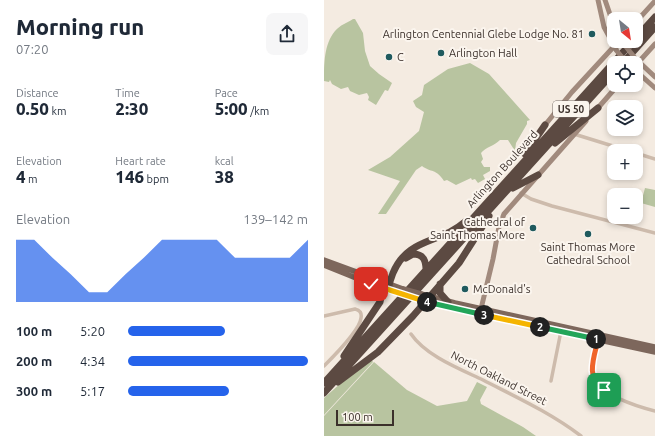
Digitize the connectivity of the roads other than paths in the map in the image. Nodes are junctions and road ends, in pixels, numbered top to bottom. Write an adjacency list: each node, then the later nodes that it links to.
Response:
1 (598, 0): 9 (main road)
2 (605, 0): 4 (main road)
3 (655, 1): 5 (main road)
4 (609, 12)
5 (643, 14)
6 (655, 17): 8 (highway)
7 (655, 27): 15 (highway)
8 (643, 30)
9 (607, 33)
10 (655, 44): 17 (main road)
11 (615, 48): 14 (main road, bridge); 25 (main road)
12 (626, 48): 16 (main road, bridge)
13 (627, 48): 32 (highway, Arlington Boulevard / US 50)
14 (622, 56)
15 (629, 56)
16 (632, 56)
17 (643, 56)
18 (643, 67): 20 (main road)
19 (643, 77): 22 (main road)
20 (655, 77)
21 (607, 80): 29 (highway, Arlington Boulevard / US 50)
22 (655, 88)
23 (612, 92): 24 (main road)
24 (598, 108): 26 (main road); 29 (highway)
25 (545, 125): 32 (highway)
26 (574, 134): 27 (street); 31 (main road)
27 (607, 144)
28 (643, 155): 30 (street)
29 (539, 156): 33 (highway, Arlington Boulevard / US 50)
30 (655, 159)
31 (538, 175): 33 (highway); 34 (main road)
32 (509, 178): 35 (highway, Arlington Boulevard / US 50)
33 (507, 191): 36 (highway, Arlington Boulevard / US 50)
34 (521, 193): 37 (street); 46 (main road)
35 (489, 200): 39 (highway, Arlington Boulevard / US 50); 43 (highway)
36 (497, 203): 41 (highway); 57 (highway, Arlington Boulevard / US 50)
37 (655, 233)
38 (324, 262): 40 (main road)
39 (426, 270): 43 (highway); 54 (highway, Arlington Boulevard / US 50)
40 (359, 276): 42 (main road); 43 (main road)
41 (440, 284): 44 (highway); 45 (highway)
42 (379, 287): 43 (main road); 54 (highway)
43 (390, 287): 44 (main road, bridge); 44 (main road, bridge)
44 (427, 299): 45 (main road); 46 (main road); 57 (highway)
45 (448, 302): 46 (main road)
46 (481, 312): 48 (main road)
47 (324, 316): 53 (street)
48 (561, 329): 50 (main road); 55 (street)
49 (411, 334): 59 (street, North Oakland Street)
50 (598, 338): 51 (main road); 52 (main road); 58 (street)
51 (655, 347)
52 (655, 352)
53 (324, 366)
54 (334, 372): 56 (highway, Arlington Boulevard / US 50)
55 (550, 381)
56 (324, 383)
57 (325, 393)
58 (655, 411)
59 (581, 436)

